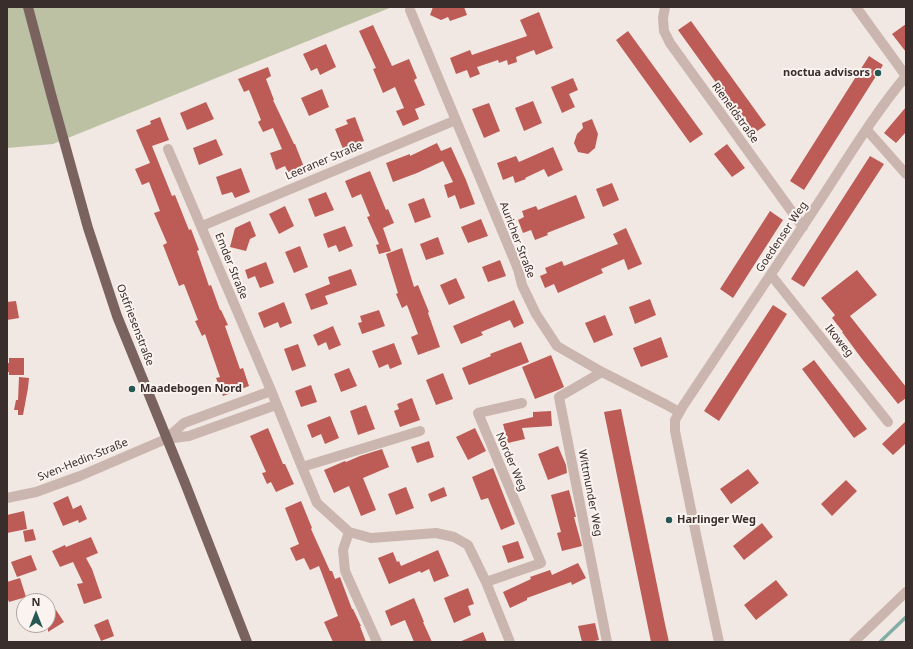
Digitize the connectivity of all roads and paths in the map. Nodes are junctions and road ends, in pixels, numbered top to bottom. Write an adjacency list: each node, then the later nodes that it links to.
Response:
1 (28, 7): 20 (main road, Ostfriesenstraße)
2 (665, 7): 11 (street, Rieneldstraße)
3 (856, 7): 5 (street)
4 (410, 10): 6 (street, Auricher Straße)
5 (906, 76): 7 (street, Goedenser Weg)
6 (456, 120): 10 (street, Leeraner Straße); 13 (street, Auricher Straße)
7 (867, 130): 9 (street); 11 (street, Goedenser Weg)
8 (168, 149): 10 (street, Emder Straße)
9 (906, 174)
10 (202, 226): 14 (street, Emder Straße)
11 (803, 227): 12 (street, Goedenser Weg)
12 (771, 275): 17 (street, Goedenser Weg); 18 (street, Ikoweg)
13 (602, 372): 17 (street, Auricher Straße); 29 (street, Wittmunder Weg)
14 (271, 391): 16 (street, Emder Straße); 20 (street)
15 (522, 403): 24 (street, Norder Weg)
16 (276, 405): 20 (street); 21 (street, Emder Straße)
17 (679, 412): 30 (street)
18 (888, 422)
19 (420, 431): 21 (street)
20 (166, 438): 22 (street, Sven-Hedin-Straße); 26 (main road, Ostfriesenstraße)
21 (302, 468): 23 (street, Emder Straße)
22 (7, 498)
23 (349, 532): 24 (street, Emder Straße); 27 (street)
24 (486, 582): 28 (street, Emder Straße)
25 (906, 592): 31 (street)
26 (247, 642)
27 (377, 642)
28 (510, 642)
29 (607, 642)
30 (719, 642)
31 (854, 642)

